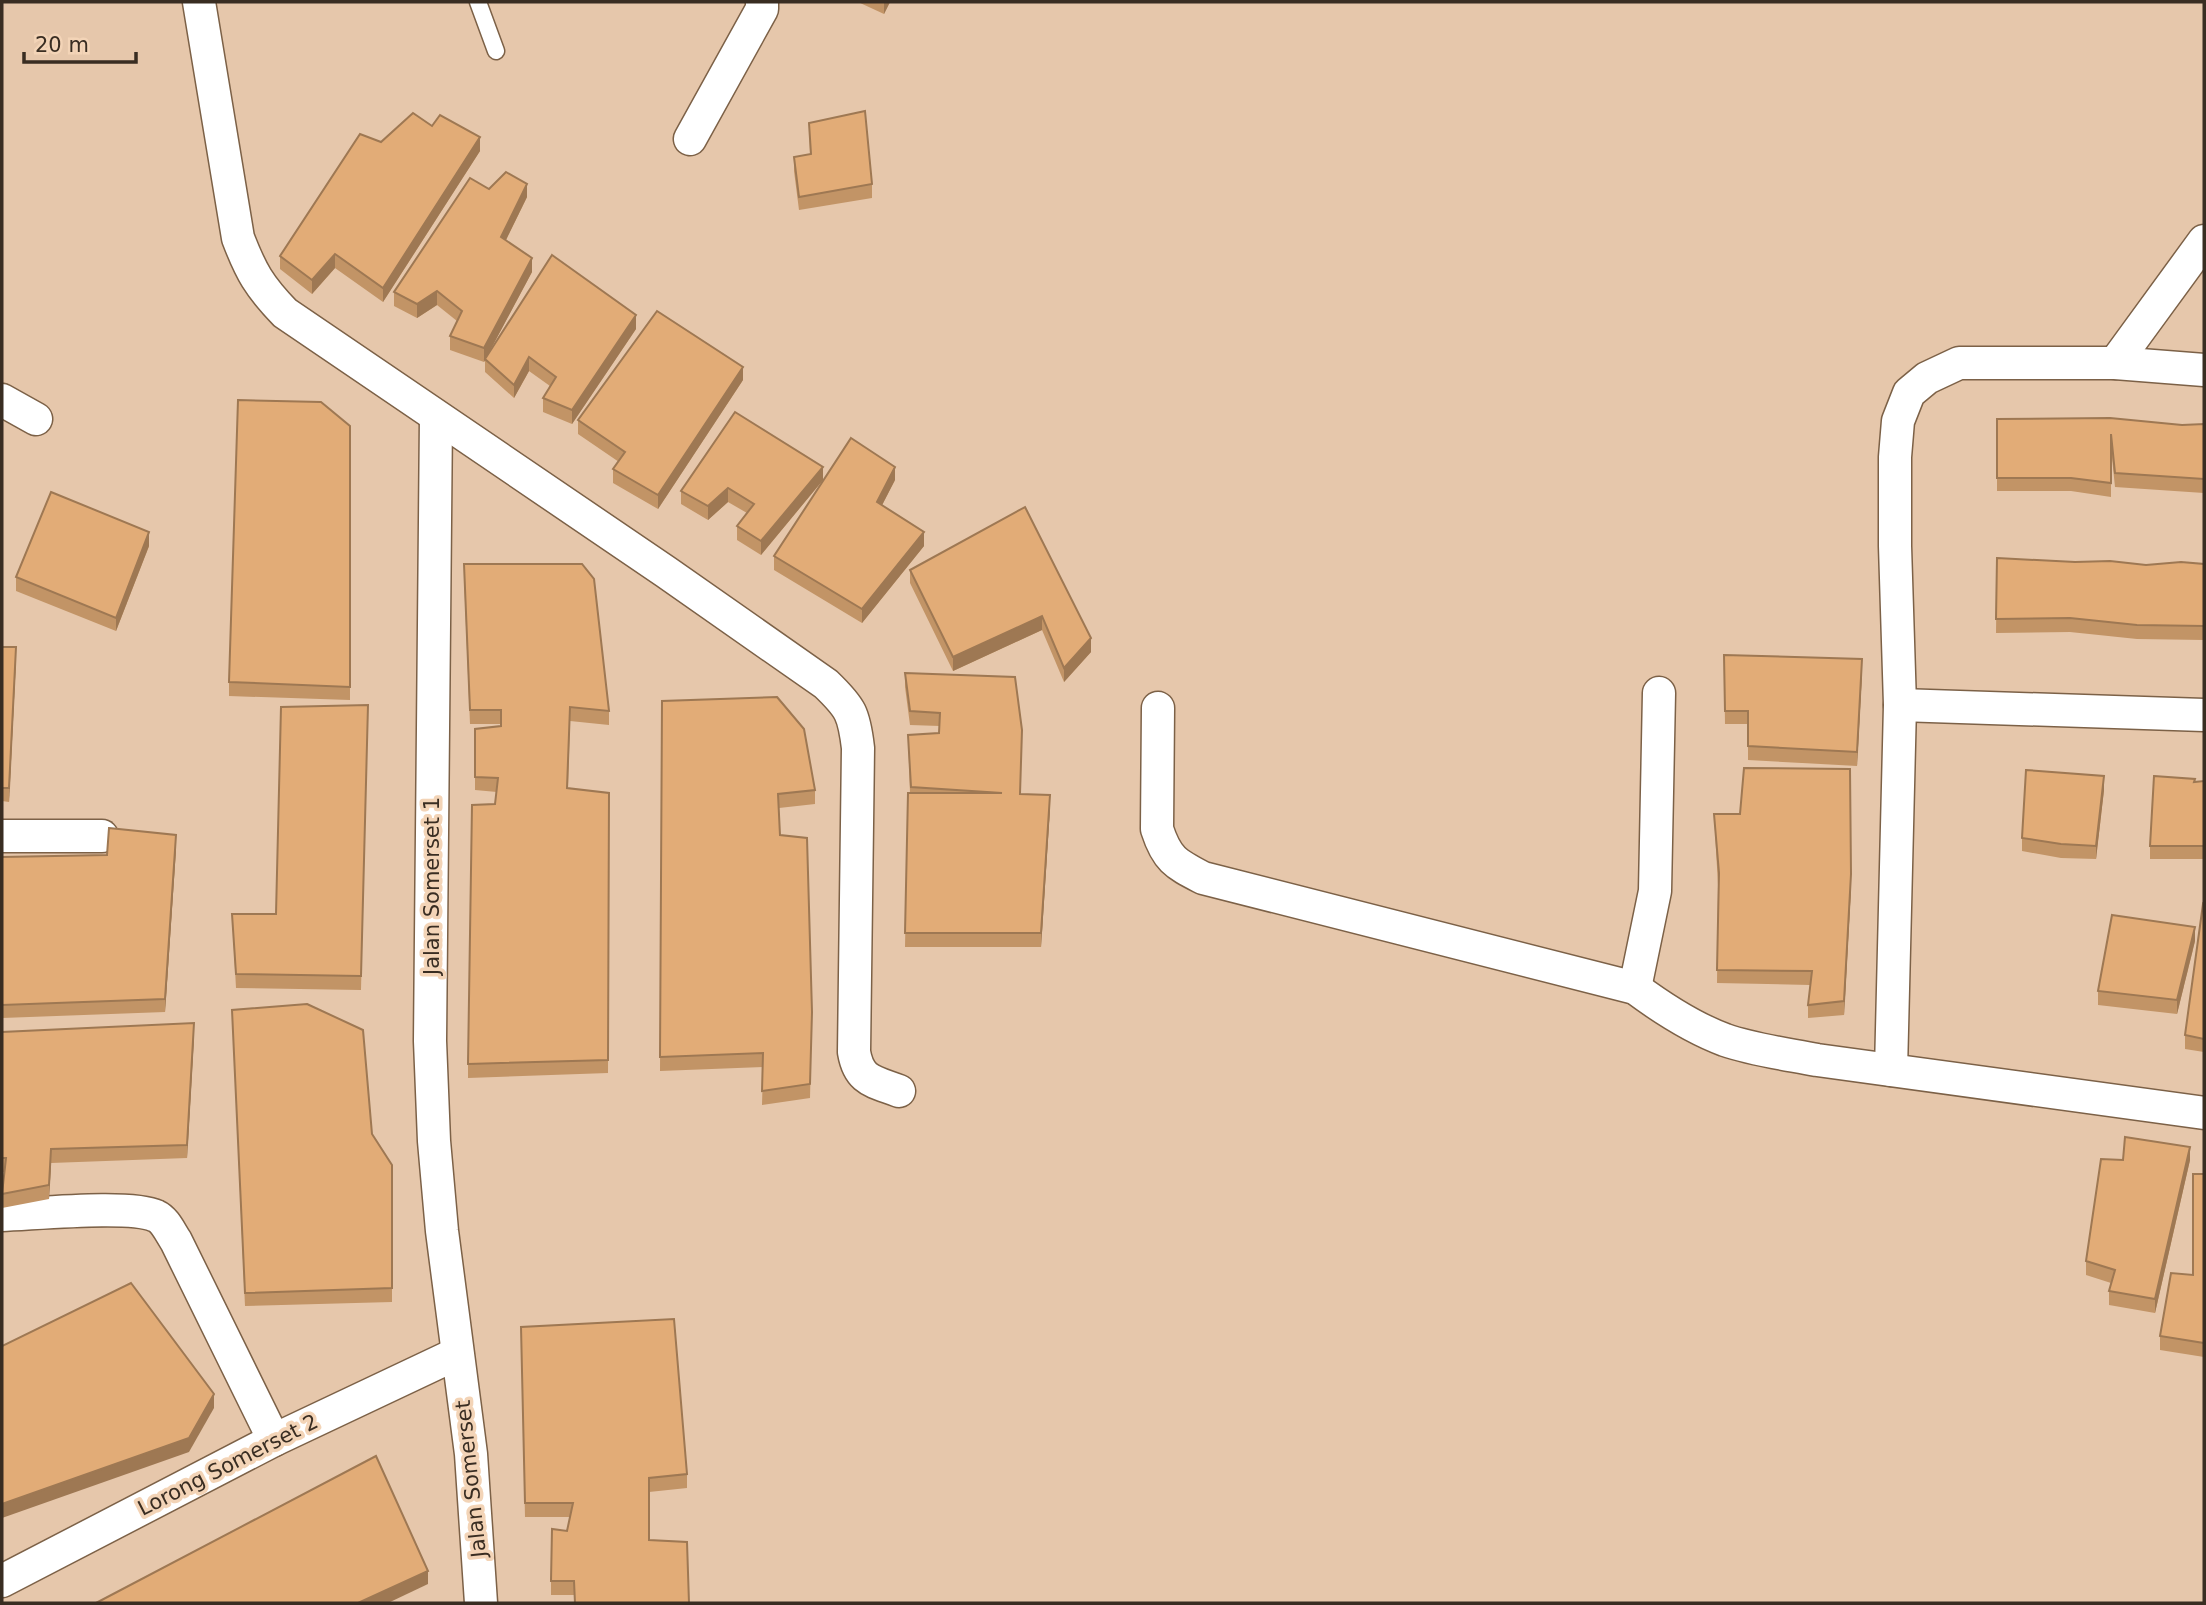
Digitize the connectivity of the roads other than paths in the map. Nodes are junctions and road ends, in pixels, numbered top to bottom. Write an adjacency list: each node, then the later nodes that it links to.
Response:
1 (199, 2): 10 (street)
2 (478, 2): 4 (lane)
3 (762, 2): 5 (street)
4 (496, 51)
5 (690, 139)
6 (2204, 241): 7 (street)
7 (2115, 363): 8 (street); 13 (street)
8 (2204, 370)
9 (2, 400): 11 (street)
10 (436, 417): 20 (street); 23 (street, Jalan Somerset 1)
11 (36, 419)
12 (1659, 693): 18 (street)
13 (1900, 705): 15 (street); 19 (street)
14 (1158, 708): 18 (street)
15 (2204, 715)
16 (2, 836): 17 (street)
17 (102, 836)
18 (1635, 988): 19 (street)
19 (1891, 1070): 21 (street)
20 (898, 1091)
21 (2204, 1113)
22 (2, 1215): 24 (street)
23 (456, 1354): 24 (street, Lorong Somerset 2); 26 (street, Jalan Somerset)
24 (274, 1440): 25 (street, Lorong Somerset 2)
25 (2, 1581)
26 (481, 1603)

